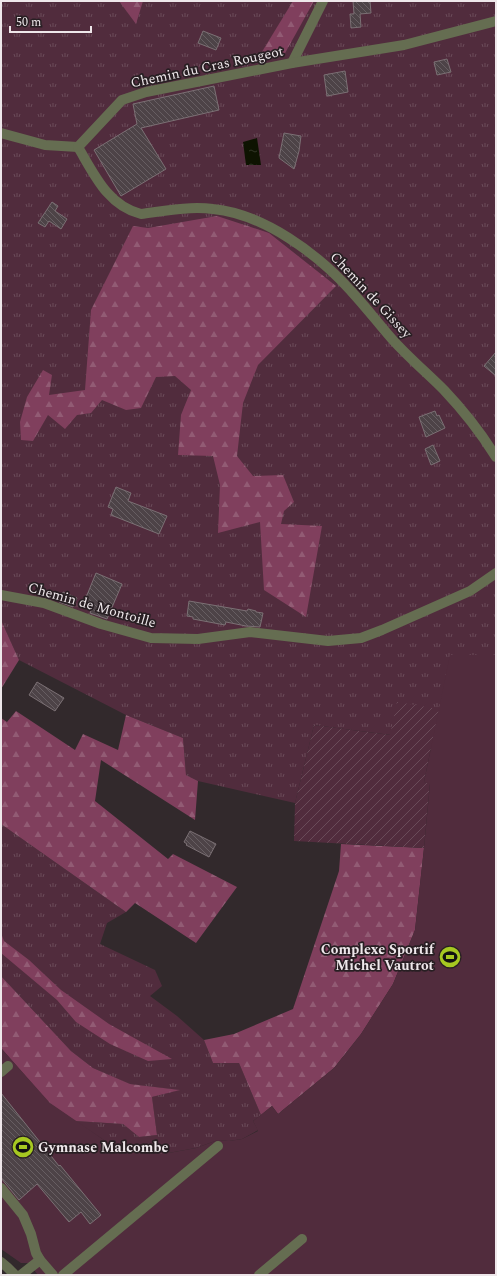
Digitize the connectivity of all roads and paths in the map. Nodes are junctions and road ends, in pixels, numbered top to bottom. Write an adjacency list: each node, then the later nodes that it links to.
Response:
1 (323, 1): 3 (street, Chemin du Cras Rougeot)
2 (496, 21): 3 (street)
3 (292, 63): 5 (street, Chemin du Cras Rougeot)
4 (1, 133): 5 (street)
5 (78, 147): 6 (street, Chemin de Gissey)
6 (496, 457)
7 (496, 573): 8 (street, Chemin de Montoille)
8 (1, 595)
9 (218, 1146): 17 (street)
10 (1, 1188): 12 (street)
11 (302, 1239): 18 (street)
12 (40, 1260): 15 (street); 16 (street)
13 (1, 1262): 14 (street)
14 (15, 1275)
15 (21, 1275)
16 (53, 1275)
17 (63, 1275)
18 (259, 1275)

